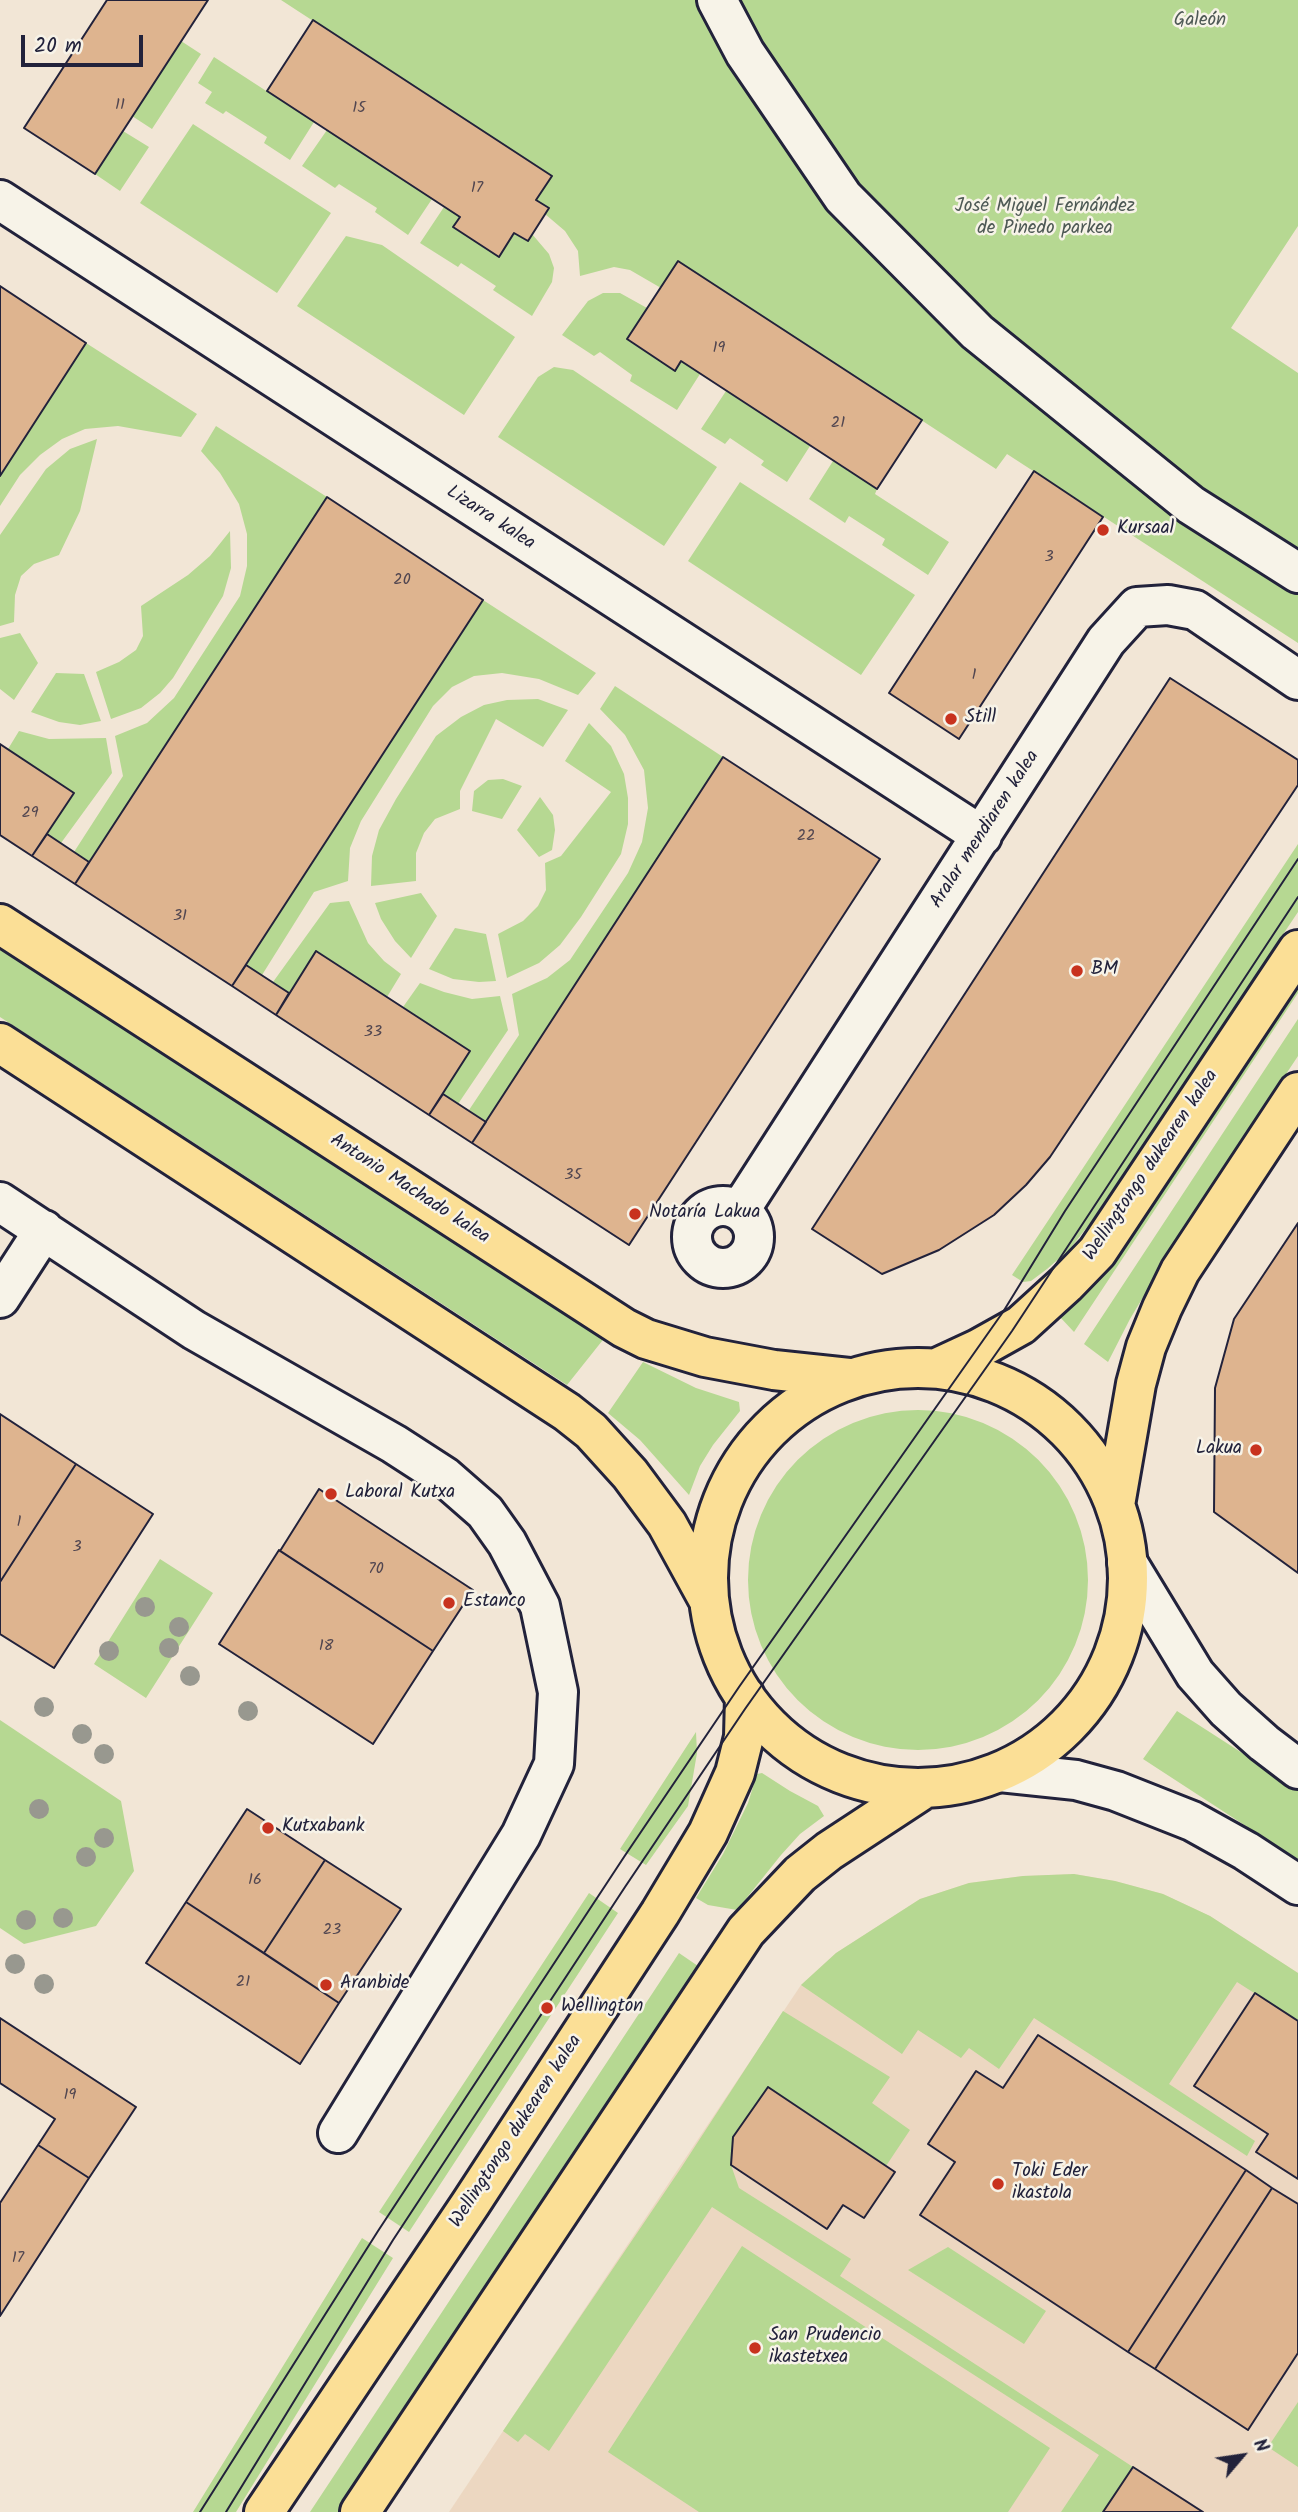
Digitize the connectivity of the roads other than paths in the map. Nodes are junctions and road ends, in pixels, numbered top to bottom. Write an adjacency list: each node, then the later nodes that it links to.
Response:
1 (717, 0): 3 (street)
2 (0, 200): 5 (street, Lizarra kalea)
3 (1298, 573)
4 (1298, 680): 5 (street, Aralar mendiaren kalea)
5 (982, 836): 11 (street, Aralar mendiaren kalea)
6 (0, 924): 15 (main road, Antonio Machado kalea)
7 (1298, 950): 14 (main road, Wellingtongo dukearen kalea)
8 (0, 1043): 18 (main road)
9 (1298, 1092): 16 (main road)
10 (0, 1202): 12 (street)
11 (740, 1210)
12 (44, 1230): 13 (street); 24 (street)
13 (0, 1298)
14 (937, 1368): 15 (main road); 16 (main road)
15 (851, 1378): 18 (main road)
16 (1115, 1505): 17 (main road)
17 (1127, 1562): 20 (street); 21 (main road)
18 (709, 1602): 19 (main road)
19 (744, 1696): 22 (main road); 25 (main road, Wellingtongo dukearen kalea)
20 (1298, 1769)
21 (1000, 1772): 22 (main road); 23 (street)
22 (925, 1788): 26 (main road)
23 (1298, 1885)
24 (338, 2133)
25 (264, 2512)
26 (360, 2512)

